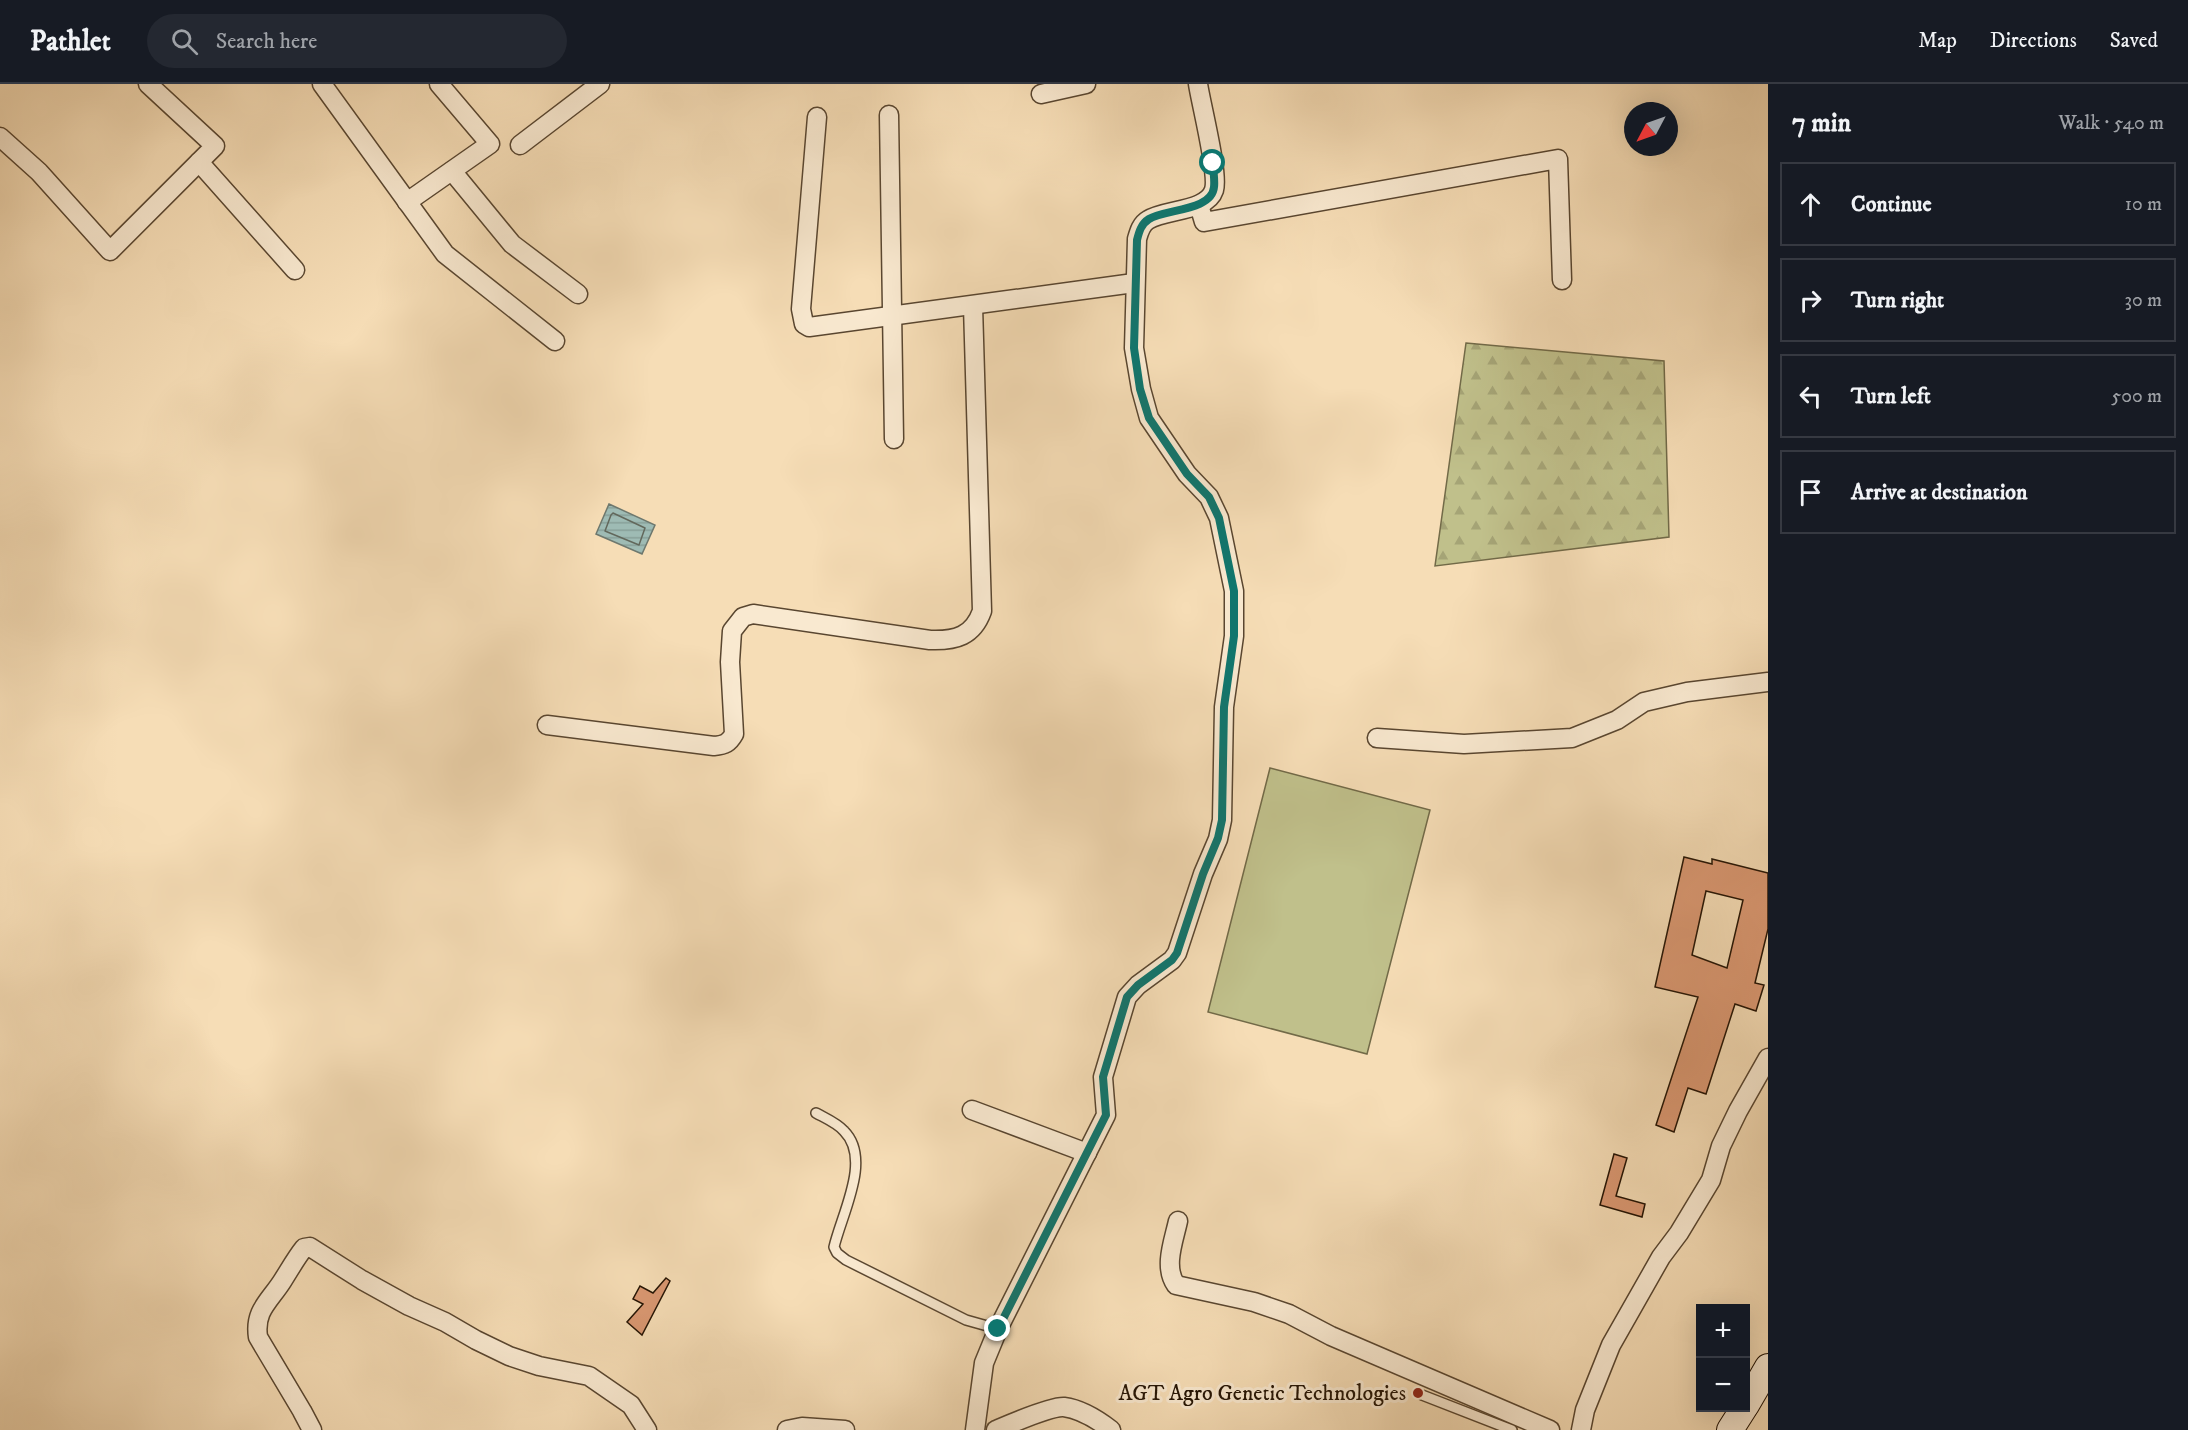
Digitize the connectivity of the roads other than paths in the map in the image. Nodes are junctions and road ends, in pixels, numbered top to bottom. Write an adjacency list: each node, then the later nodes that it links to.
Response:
1 (148, 84): 12 (street)
2 (322, 84): 14 (street)
3 (440, 84): 13 (street)
4 (600, 84): 11 (street)
5 (1086, 84): 7 (street)
6 (1197, 84): 15 (street)
7 (1041, 94)
8 (889, 115): 21 (street)
9 (817, 117): 21 (street)
10 (0, 137): 12 (street)
11 (520, 145)
12 (199, 162): 16 (street)
13 (452, 171): 14 (street); 19 (street)
14 (407, 202): 22 (street)
15 (1199, 205): 17 (street); 18 (street)
16 (295, 270)
17 (1562, 280)
18 (1134, 283): 20 (street); 30 (street)
19 (578, 294)
20 (973, 306): 21 (street); 25 (street)
21 (891, 317): 23 (street)
22 (555, 341)
23 (894, 439)
24 (1768, 682): 26 (street)
25 (546, 725)
26 (1377, 738)
27 (1768, 1058): 46 (street)
28 (972, 1110): 30 (street)
29 (816, 1113): 32 (lane)
30 (1087, 1153): 32 (street)
31 (1178, 1221): 45 (street)
32 (998, 1329): 41 (street)
33 (1768, 1367): 35 (main road)
34 (1422, 1395): 44 (lane)
35 (1750, 1398)
36 (1741, 1412): 47 (main road)
37 (312, 1430): 38 (street)
38 (647, 1430)
39 (787, 1430): 40 (street)
40 (845, 1430)
41 (975, 1430)
42 (996, 1430): 43 (street)
43 (1111, 1430)
44 (1512, 1430)
45 (1550, 1430)
46 (1581, 1430)
47 (1730, 1430)

